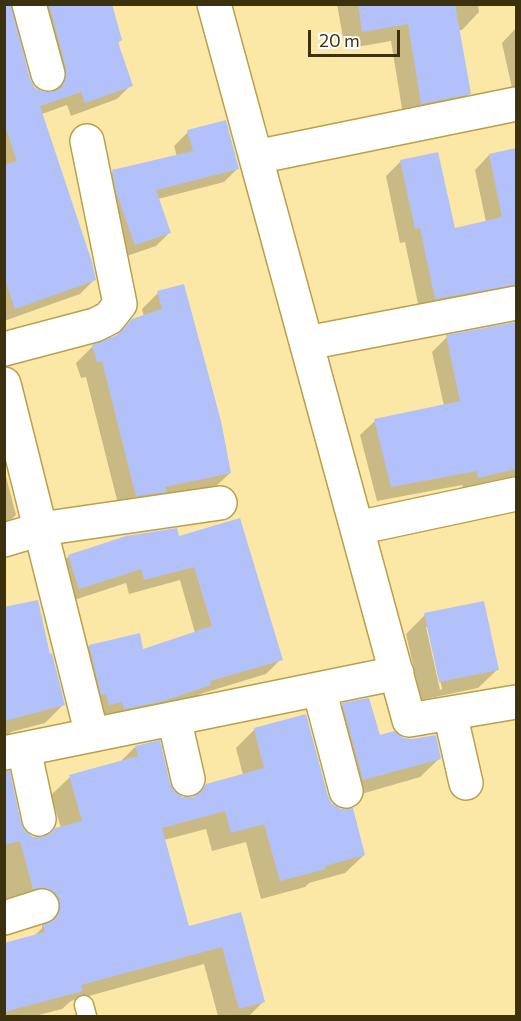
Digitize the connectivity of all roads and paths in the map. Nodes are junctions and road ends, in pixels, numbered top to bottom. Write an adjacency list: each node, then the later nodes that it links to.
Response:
1 (28, 4): 3 (street)
2 (214, 4): 6 (street)
3 (48, 74)
4 (516, 104): 6 (street)
5 (87, 141): 9 (street)
6 (256, 157): 8 (street)
7 (516, 303): 8 (street)
8 (307, 343): 13 (street)
9 (4, 349)
10 (4, 384): 14 (street)
11 (516, 494): 13 (street)
12 (220, 503): 14 (street)
13 (357, 528): 16 (street)
14 (41, 529): 15 (street); 21 (street)
15 (4, 540)
16 (397, 673): 17 (street); 19 (street)
17 (319, 688): 20 (street); 25 (street)
18 (516, 702): 19 (street)
19 (450, 713): 24 (street)
20 (174, 718): 21 (street); 23 (street)
21 (92, 735): 22 (street)
22 (14, 751): 26 (street)
23 (188, 779)
24 (466, 783)
25 (346, 790)
26 (39, 819)
27 (42, 906): 28 (street)
28 (4, 918)

